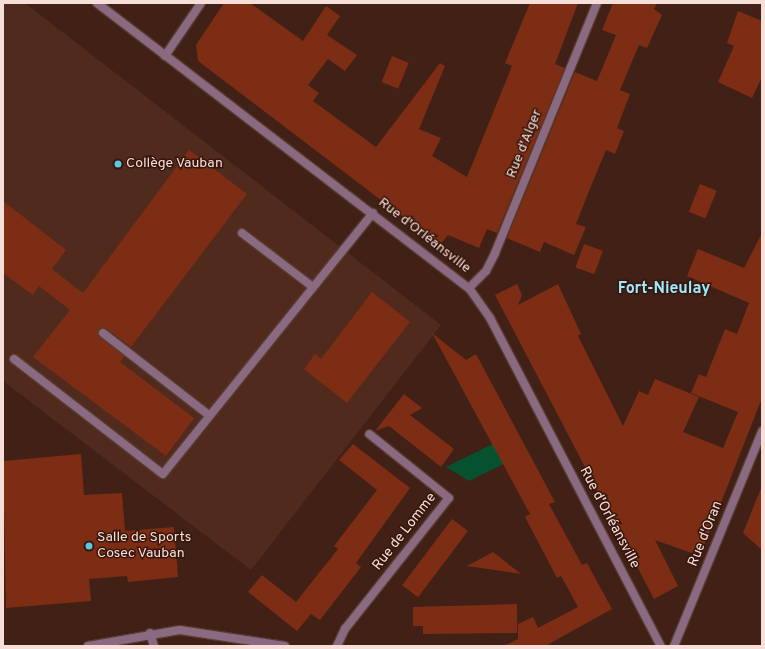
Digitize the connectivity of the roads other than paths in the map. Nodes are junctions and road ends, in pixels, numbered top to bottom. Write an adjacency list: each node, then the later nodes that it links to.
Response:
1 (97, 3): 4 (street, Rue d'Orléansville)
2 (201, 3): 4 (street)
3 (597, 3): 8 (street, Rue d'Alger)
4 (165, 56): 5 (street, Rue d'Orléansville)
5 (372, 213): 7 (street); 8 (street, Rue d'Orléansville)
6 (242, 233): 7 (street)
7 (313, 287): 11 (street)
8 (469, 288): 19 (street, Rue d'Orléansville)
9 (103, 333): 11 (street)
10 (14, 359): 11 (street)
11 (210, 416)
12 (762, 431): 20 (street, Rue d'Oran)
13 (369, 434): 18 (street, Rue de Lomme)
14 (150, 633): 15 (street); 16 (street); 17 (street)
15 (88, 646)
16 (154, 646)
17 (284, 646)
18 (337, 646)
19 (661, 646)
20 (674, 646)

